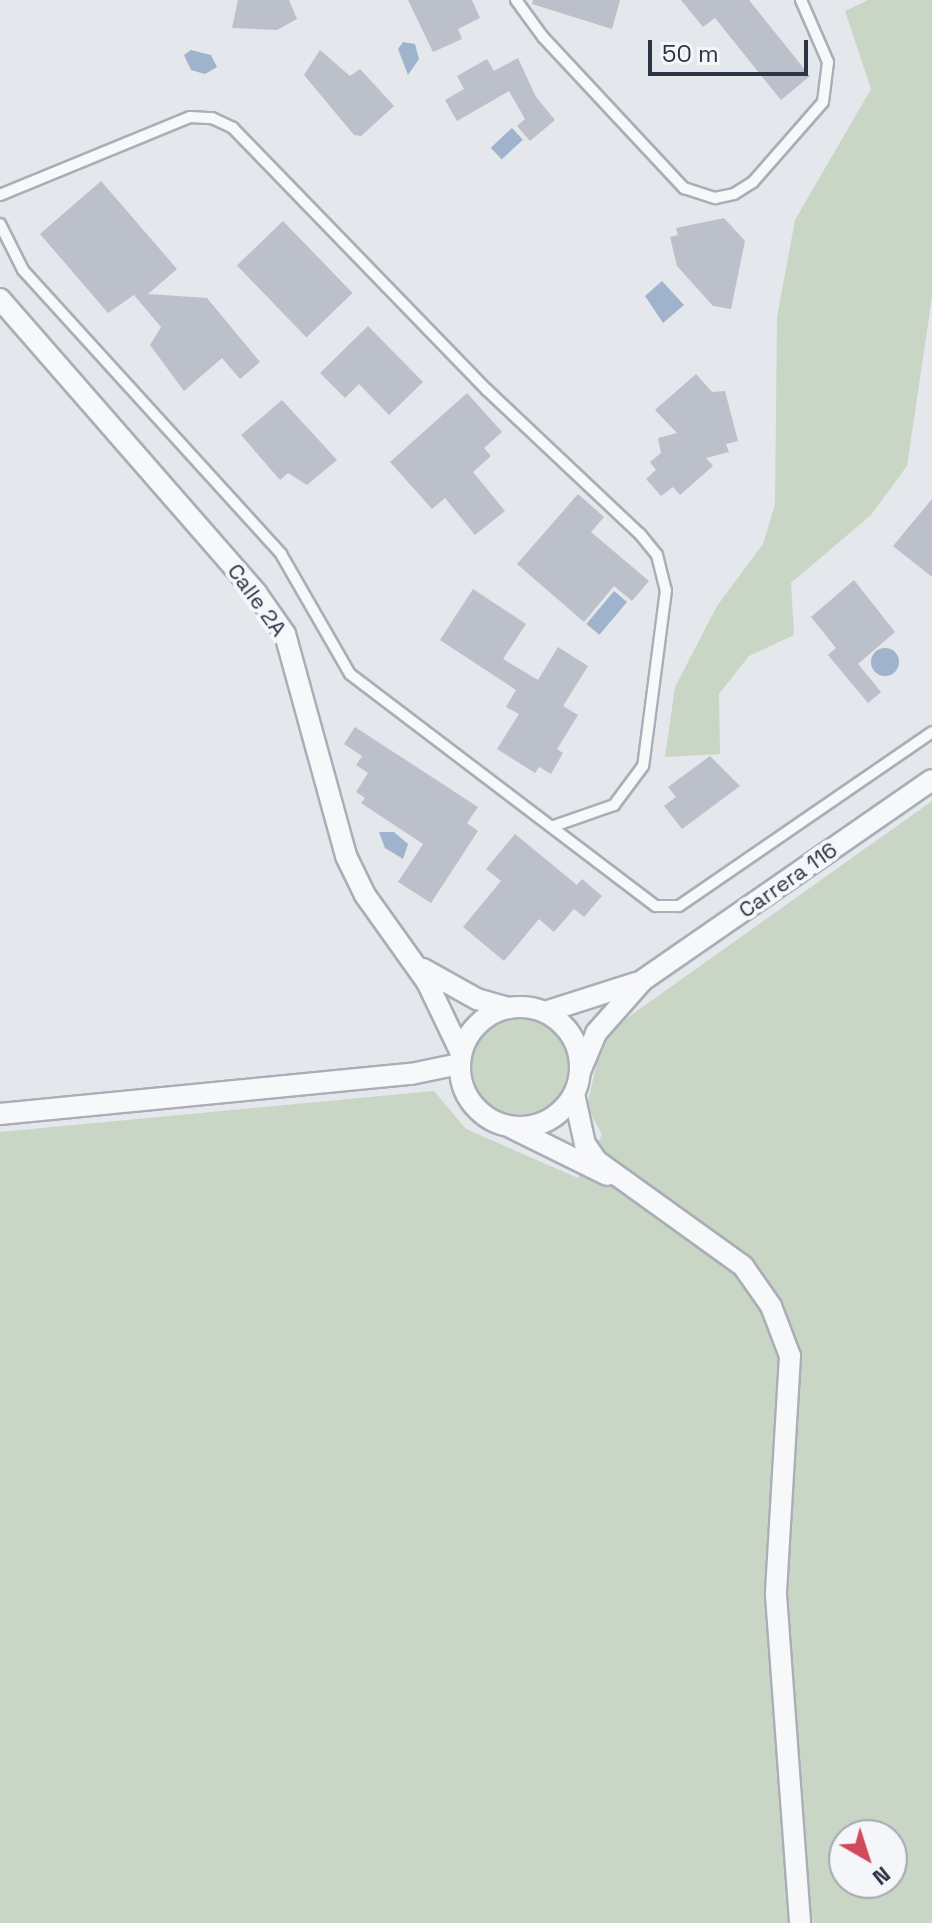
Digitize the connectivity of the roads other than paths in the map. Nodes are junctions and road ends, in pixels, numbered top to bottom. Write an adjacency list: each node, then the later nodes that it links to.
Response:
1 (516, 0): 2 (lane)
2 (801, 0)
3 (0, 195): 8 (lane)
4 (0, 224): 8 (lane)
5 (0, 299): 9 (street, Calle 2A)
6 (932, 732): 8 (lane)
7 (932, 780): 10 (street, Carrera 116)
8 (554, 826)
9 (412, 959): 11 (street, Calle 2A); 13 (street, Calle 2A)
10 (643, 980): 12 (street, Carrera 116); 14 (street, Carrera 116)
11 (509, 1008): 12 (street); 13 (street)
12 (545, 1012): 14 (street)
13 (460, 1059): 15 (street); 16 (street)
14 (581, 1069): 17 (street)
15 (411, 1074): 16 (street); 18 (street)
16 (462, 1087): 19 (street)
17 (574, 1094): 19 (street); 20 (street)
18 (0, 1114)
19 (512, 1128): 20 (street)
20 (618, 1179): 21 (street)
21 (800, 1923)

